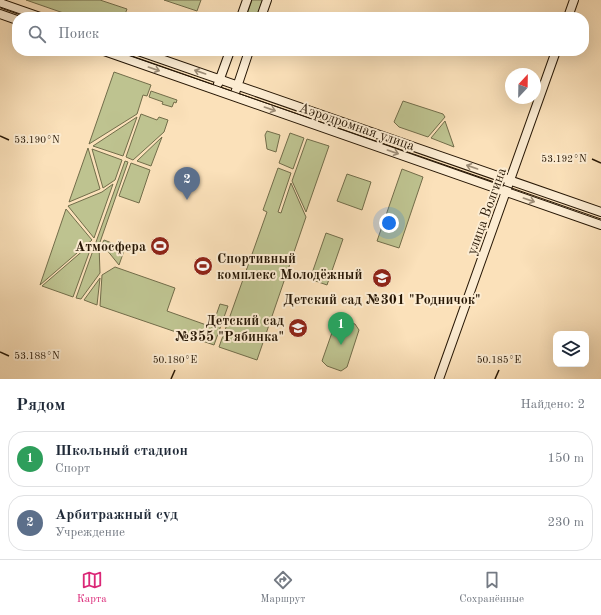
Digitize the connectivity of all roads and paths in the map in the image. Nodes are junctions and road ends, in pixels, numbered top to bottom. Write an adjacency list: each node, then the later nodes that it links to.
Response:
1 (247, 0): 6 (main road)
2 (267, 0): 7 (main road)
3 (574, 0): 8 (main road)
4 (0, 3): 5 (main road)
5 (26, 12)
6 (243, 12)
7 (263, 12)
8 (570, 12)
9 (0, 14): 10 (main road)
10 (12, 18)
11 (118, 56): 18 (main road, Аэродромная улица, one-way to 18)
12 (153, 56): 16 (main road, Аэродромная улица, one-way to 12)
13 (228, 56): 16 (main road)
14 (247, 56): 17 (main road)
15 (554, 56): 20 (main road, улица Волгина)
16 (220, 79): 17 (main road, Аэродромная улица); 18 (main road)
17 (237, 85): 19 (main road); 20 (main road, Аэродромная улица, one-way to 17)
18 (216, 90): 19 (main road, Аэродромная улица)
19 (234, 96): 21 (main road, Аэродромная улица, one-way to 21)
20 (510, 181): 21 (main road, улица Волгина); 22 (main road, Аэродромная улица)
21 (506, 192): 23 (main road, Аэродромная улица, one-way to 23); 24 (main road, улица Волгина)
22 (601, 212)
23 (601, 225)
24 (440, 379)

